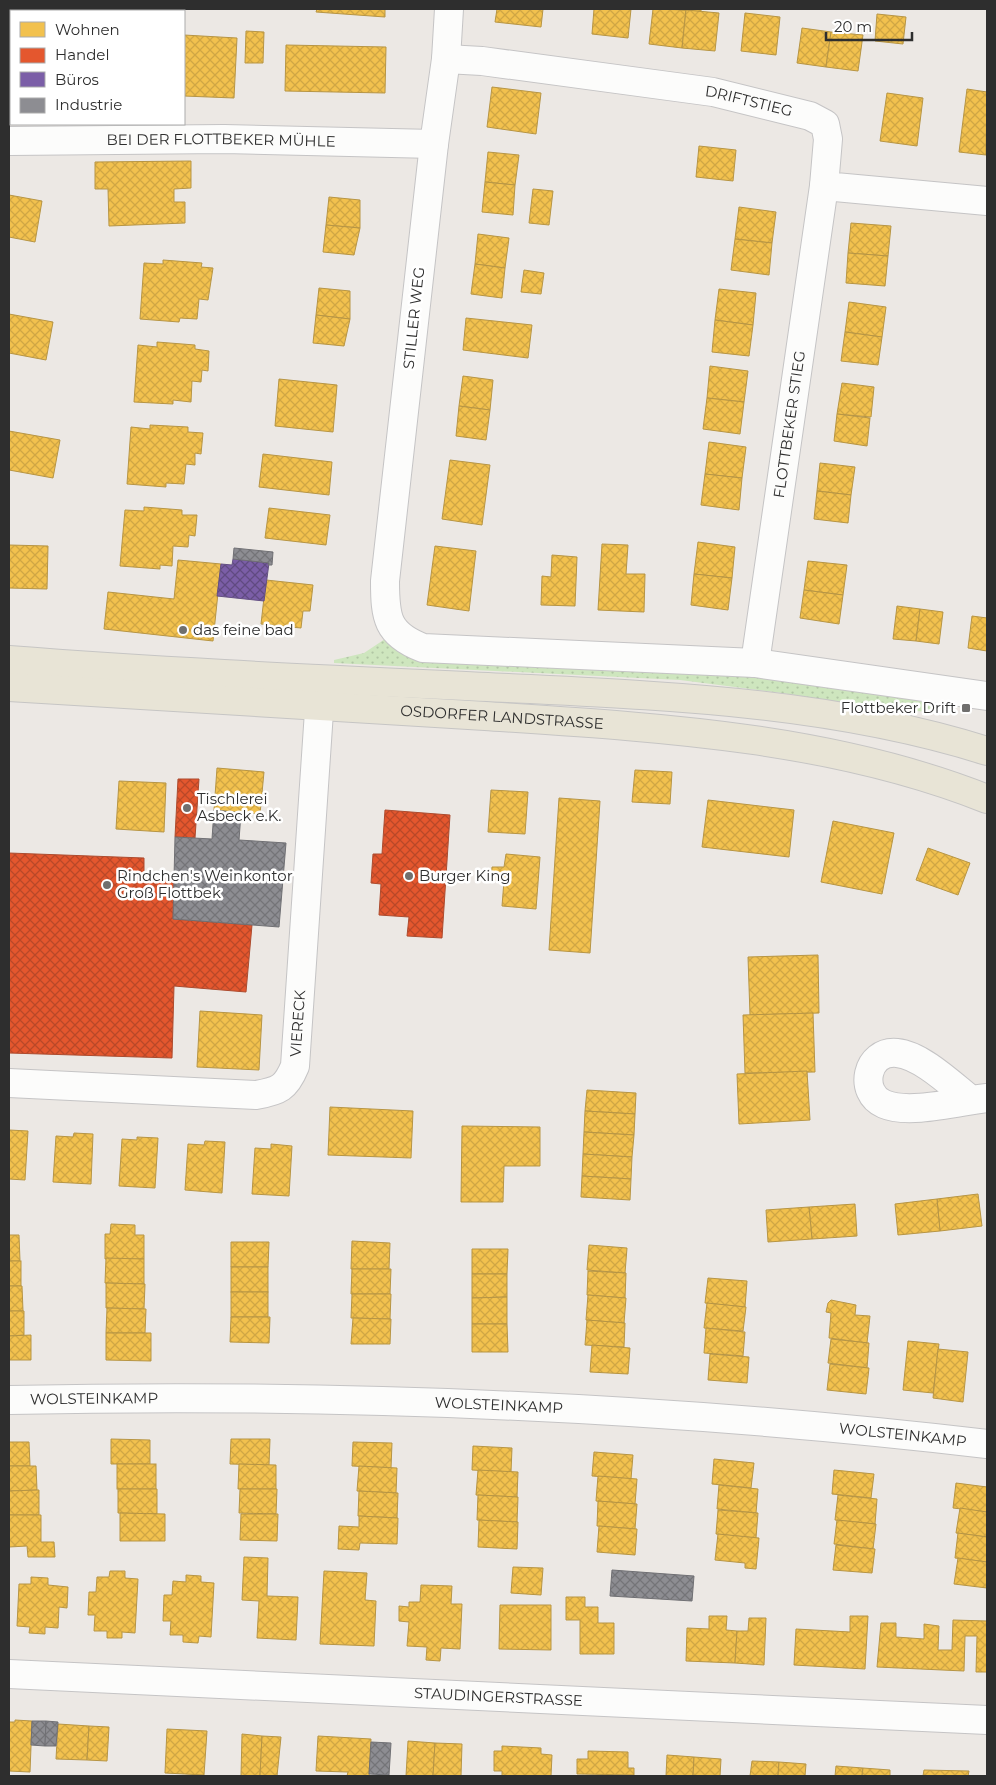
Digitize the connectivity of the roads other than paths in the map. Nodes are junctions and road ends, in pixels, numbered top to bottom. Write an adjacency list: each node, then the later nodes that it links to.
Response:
1 (449, 9): 2 (street, STILLER WEG)
2 (446, 59): 4 (street, STILLER WEG); 5 (street, DRIFTSTIEG)
3 (9, 141): 4 (street, BEI DER FLOTTBEKER MÜHLE)
4 (434, 144): 8 (street, STILLER WEG)
5 (824, 186): 6 (street); 8 (street, FLOTTBEKER STIEG)
6 (987, 201)
7 (9, 660): 9 (main road, OSDORFER LANDSTRASSE)
8 (755, 663): 11 (street)
9 (321, 679): 12 (street, VIERECK); 13 (main road, OSDORFER LANDSTRASSE)
10 (9, 687): 12 (main road, OSDORFER LANDSTRASSE)
11 (987, 696)
12 (319, 706): 14 (main road, OSDORFER LANDSTRASSE); 15 (street, VIERECK)
13 (987, 751)
14 (987, 799)
15 (9, 1083)
16 (9, 1400): 17 (street, WOLSTEINKAMP)
17 (987, 1444)
18 (9, 1674): 19 (street, STAUDINGERSTRASSE)
19 (987, 1720)

